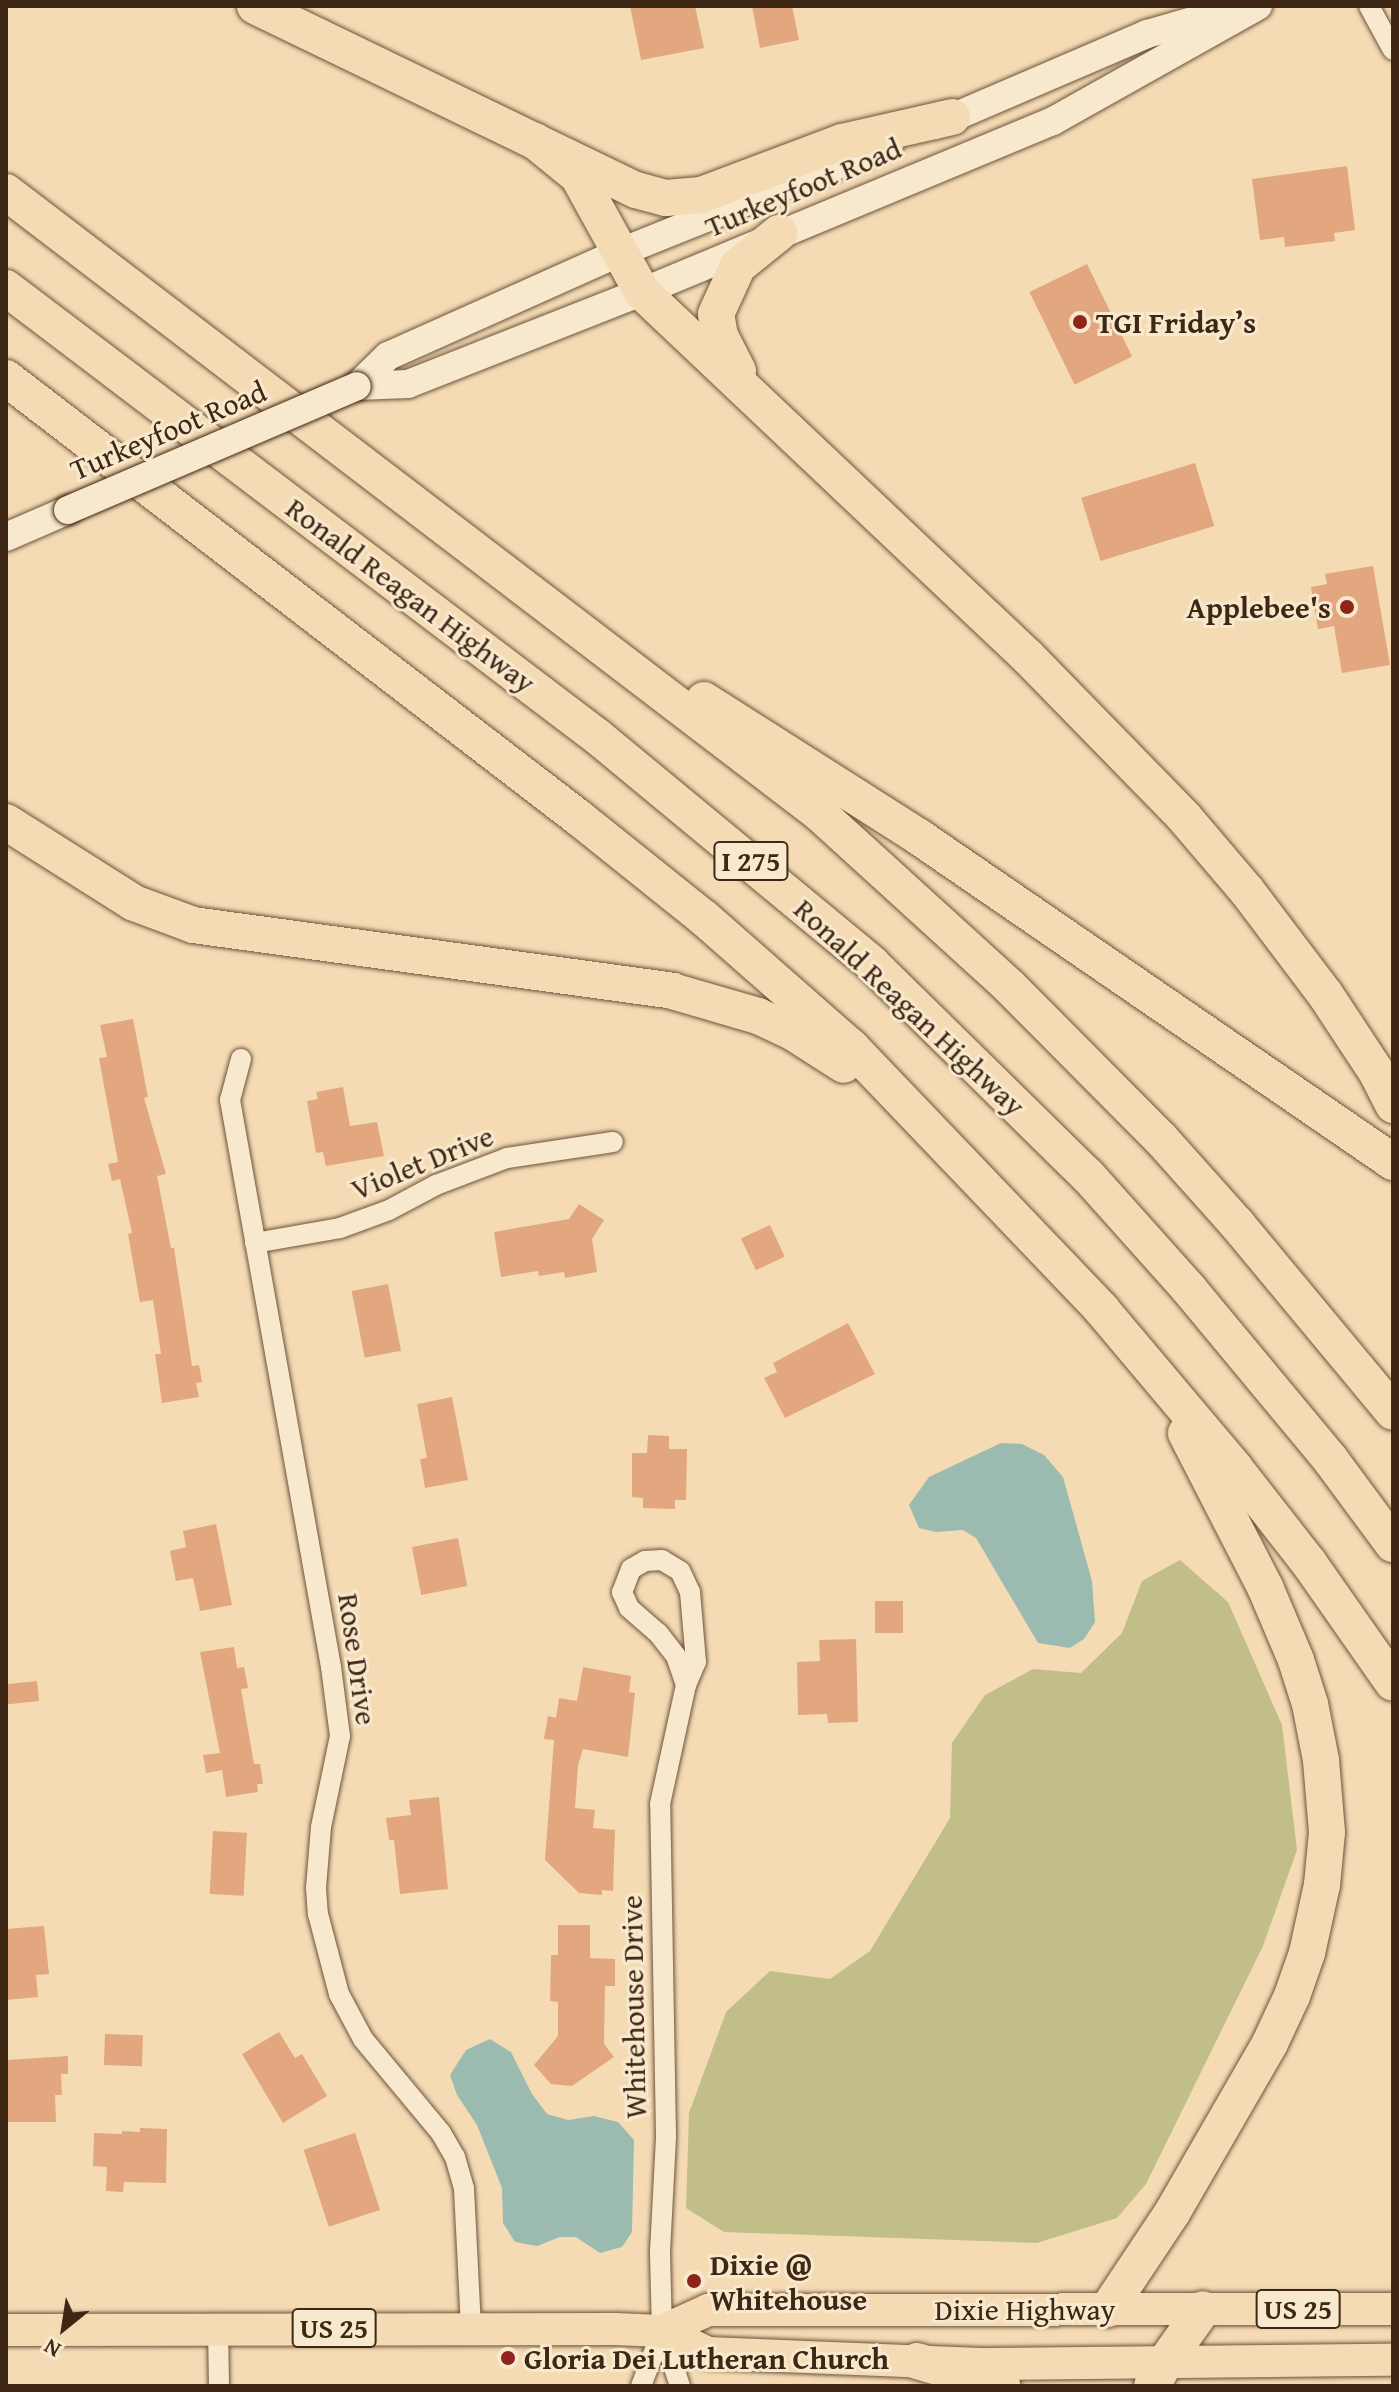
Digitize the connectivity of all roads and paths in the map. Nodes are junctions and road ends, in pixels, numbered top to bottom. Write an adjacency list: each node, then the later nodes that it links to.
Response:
1 (255, 6): 7 (highway)
2 (1246, 6): 6 (main road, Turkeyfoot Road)
3 (1258, 6): 9 (main road, Turkeyfoot Road)
4 (1369, 6): 5 (street)
5 (1393, 50)
6 (952, 117): 7 (highway); 10 (main road, Turkeyfoot Road)
7 (535, 141): 10 (highway)
8 (6, 192): 17 (highway, I 275)
9 (779, 233): 12 (main road, Turkeyfoot Road); 15 (highway)
10 (621, 252): 12 (highway); 14 (main road, Turkeyfoot Road)
11 (6, 288): 27 (highway, Ronald Reagan Highway / I 275)
12 (642, 292): 14 (main road, Turkeyfoot Road); 15 (highway)
13 (6, 378): 21 (highway)
14 (357, 386): 16 (main road, Turkeyfoot Road, bridge)
15 (763, 405): 20 (highway)
16 (6, 537)
17 (516, 580): 23 (highway); 26 (highway, I 275)
18 (6, 822): 21 (highway)
19 (241, 1059): 24 (street, Rose Drive)
20 (1393, 1105)
21 (917, 1112): 25 (highway)
22 (613, 1142): 24 (street, Violet Drive)
23 (1393, 1162)
24 (255, 1243): 34 (street, Rose Drive)
25 (1155, 1375): 28 (highway); 30 (highway)
26 (1393, 1412)
27 (1393, 1544)
28 (1393, 1683)
29 (686, 1685): 29 (street, Whitehouse Drive); 36 (street, Whitehouse Drive)
30 (1108, 2309): 31 (main road, Dixie Highway / US 25); 36 (main road, Dixie Highway / US 25)
31 (1203, 2309): 32 (main road, Dixie Highway / US 25); 39 (highway)
32 (1393, 2309)
33 (218, 2328): 34 (main road, Dixie Highway / US 25); 35 (main road, Dixie Highway / US 25); 40 (street)
34 (471, 2328): 36 (main road, Dixie Highway / US 25)
35 (6, 2330)
36 (662, 2331): 38 (main road, Dixie Highway / US 25); 41 (street); 42 (street)
37 (1393, 2360): 39 (main road, Dixie Highway / US 25)
38 (917, 2361): 39 (main road, Dixie Highway / US 25); 43 (highway)
39 (1158, 2375)
40 (219, 2386)
41 (641, 2386)
42 (680, 2386)
43 (1002, 2386)

